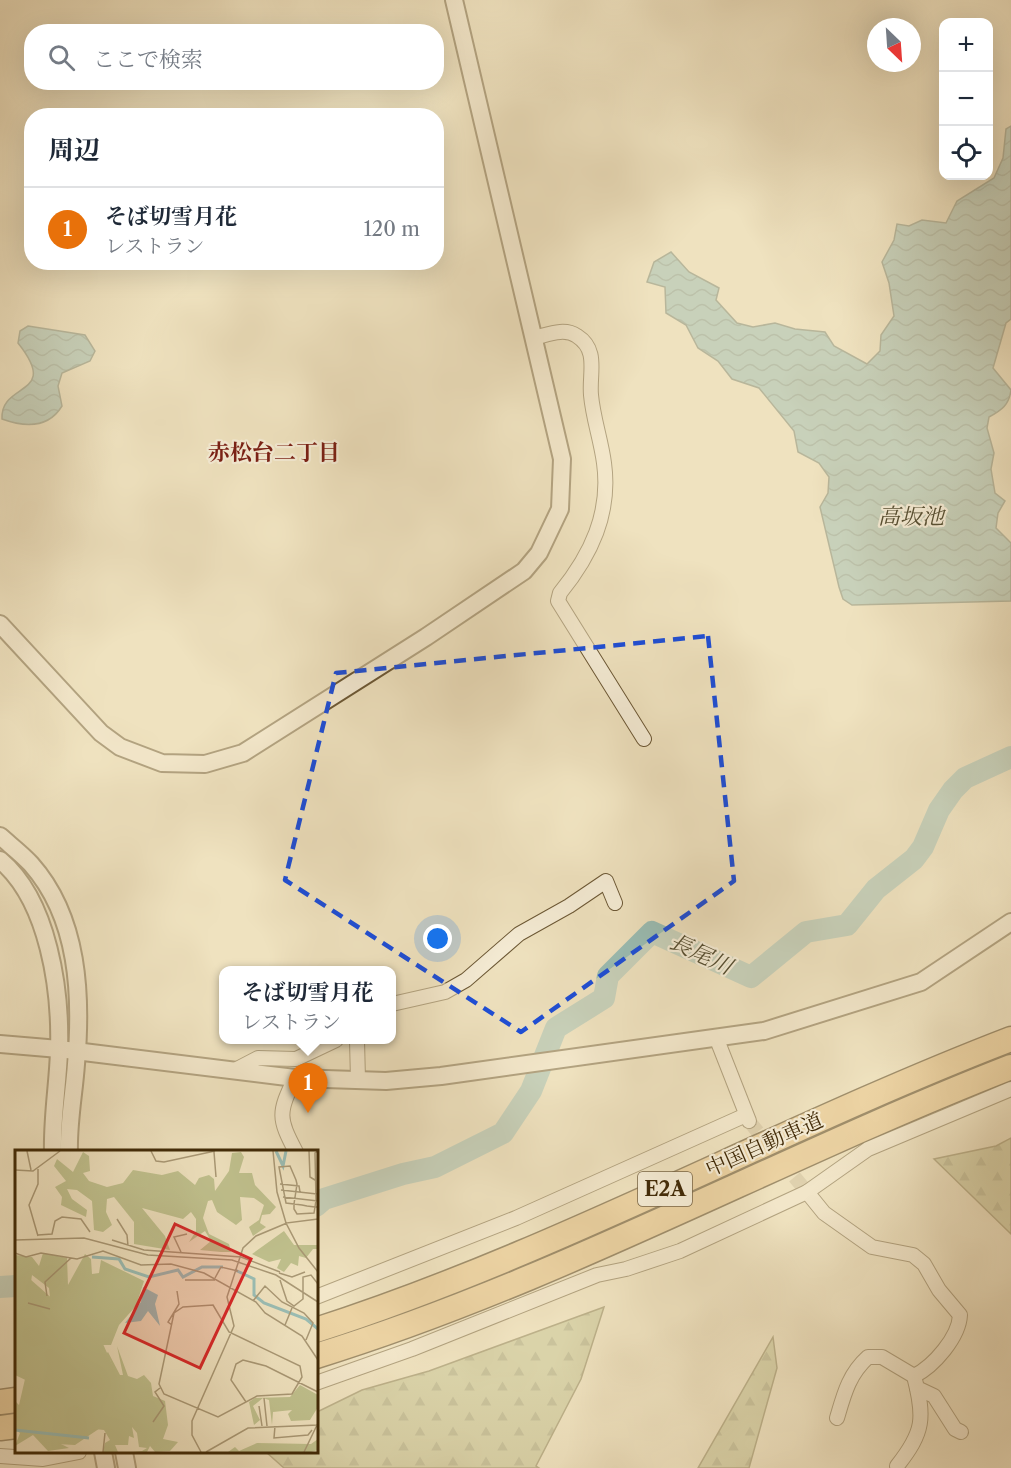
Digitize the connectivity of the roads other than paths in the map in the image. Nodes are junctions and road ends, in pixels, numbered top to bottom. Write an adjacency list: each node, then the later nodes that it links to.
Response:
1 (454, 0): 2 (street)
2 (533, 338): 3 (street); 4 (street)
3 (0, 624)
4 (644, 739)
5 (0, 836): 16 (street)
6 (0, 860): 15 (street)
7 (615, 903): 9 (street)
8 (1011, 922): 10 (street)
9 (396, 1003)
10 (716, 1037): 20 (street); 26 (street)
11 (1011, 1039): 27 (highway, 中国自動車道 / E2A)
12 (0, 1044): 15 (street)
13 (328, 1044): 18 (street)
14 (357, 1044): 20 (street)
15 (59, 1049): 16 (street); 22 (street)
16 (77, 1051): 18 (street); 23 (street)
17 (1011, 1067): 28 (highway, 中国自動車道 / E2A)
18 (235, 1070): 19 (street)
19 (295, 1078): 20 (street); 24 (street)
20 (358, 1080)
21 (1011, 1089): 25 (street)
22 (53, 1150)
23 (69, 1150)
24 (295, 1150)
25 (807, 1192): 29 (street); 30 (street)
26 (318, 1296)
27 (318, 1329)
28 (318, 1355)
29 (318, 1382)
30 (916, 1382): 33 (street); 36 (street); 41 (street)
31 (15, 1400): 32 (highway)
32 (0, 1402)
33 (837, 1418)
34 (15, 1426): 35 (highway)
35 (0, 1428)
36 (961, 1432)
37 (74, 1453): 40 (street)
38 (103, 1453): 42 (street)
39 (124, 1453): 43 (street)
40 (0, 1456)
41 (897, 1466)
42 (106, 1468)
43 (127, 1468)

